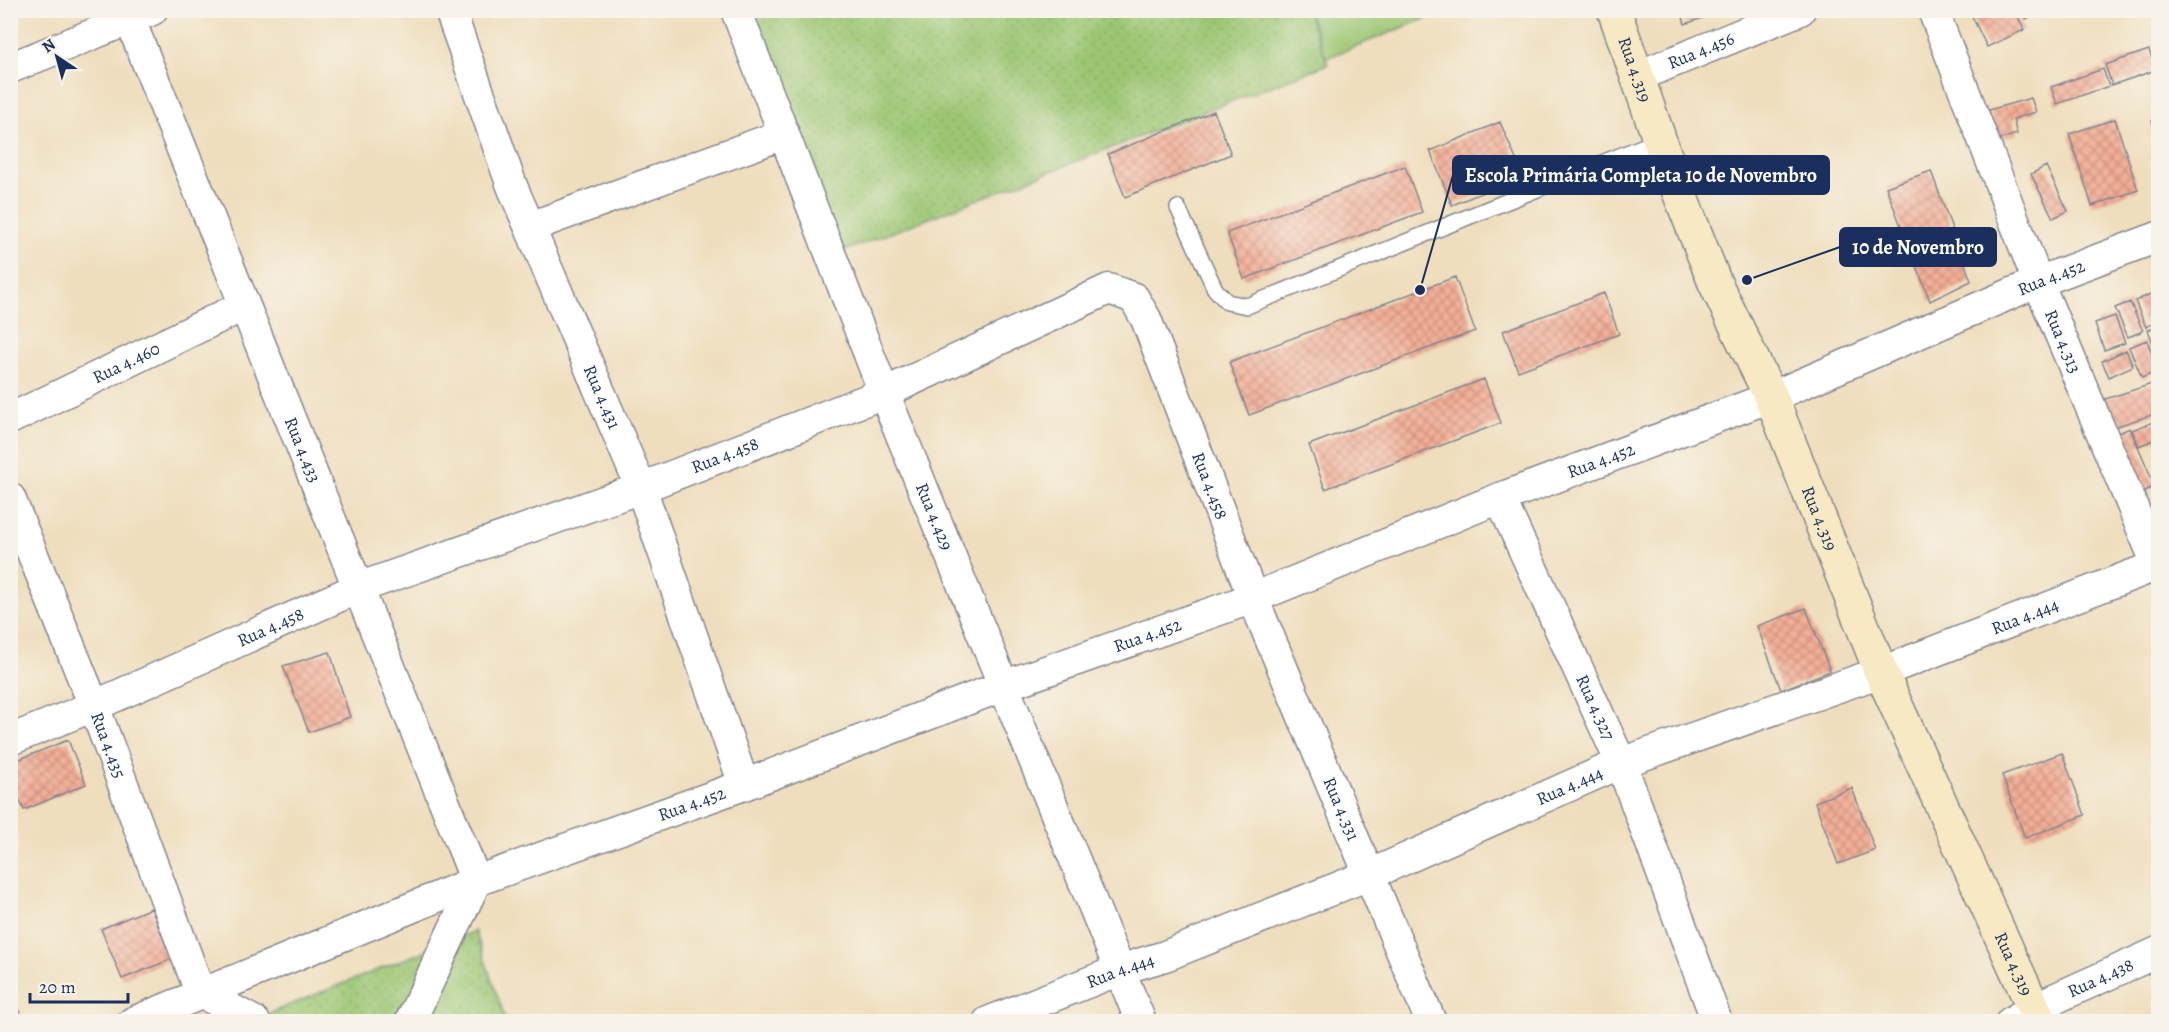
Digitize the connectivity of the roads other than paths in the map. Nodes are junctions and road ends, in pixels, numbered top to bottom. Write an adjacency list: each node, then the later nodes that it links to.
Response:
1 (450, 10): 12 (street, Rua 4.431)
2 (736, 10): 9 (street, Rua 4.429)
3 (1614, 10): 8 (street, Rua 4.319)
4 (1800, 10): 8 (street, Rua 4.456)
5 (1934, 10): 14 (street, Rua 4.313)
6 (136, 13): 7 (street); 15 (street, Rua 4.433)
7 (10, 68)
8 (1636, 77): 10 (street, Rua 4.319)
9 (784, 134): 12 (street); 16 (street, Rua 4.429)
10 (1659, 140): 11 (lane); 17 (street, Rua 4.319)
11 (1178, 208)
12 (530, 227): 19 (street, Rua 4.431)
13 (2158, 237): 14 (street, Rua 4.452)
14 (2038, 282): 17 (street, Rua 4.452); 22 (street, Rua 4.313)
15 (243, 306): 18 (street, Rua 4.460); 23 (street, Rua 4.433)
16 (884, 393): 19 (street, Rua 4.458); 24 (street, Rua 4.458); 26 (street, Rua 4.429)
17 (1771, 397): 21 (street, Rua 4.452); 25 (street, Rua 4.319)
18 (10, 419)
19 (641, 488): 23 (street, Rua 4.458); 30 (street, Rua 4.431)
20 (10, 498): 27 (street, Rua 4.435)
21 (1500, 498): 24 (street, Rua 4.452); 29 (street, Rua 4.327)
22 (2158, 566): 25 (street, Rua 4.444)
23 (358, 588): 27 (street, Rua 4.458); 32 (street, Rua 4.433)
24 (1253, 598): 26 (street, Rua 4.452); 31 (street, Rua 4.331)
25 (1881, 672): 29 (street, Rua 4.444); 36 (street, Rua 4.319)
26 (1003, 686): 30 (street, Rua 4.452); 34 (street, Rua 4.429)
27 (94, 706): 28 (street, Rua 4.458); 35 (street, Rua 4.435)
28 (10, 740)
29 (1621, 763): 31 (street, Rua 4.444); 43 (street, Rua 4.327)
30 (744, 785): 32 (street, Rua 4.452)
31 (1370, 875): 34 (street, Rua 4.444); 42 (street, Rua 4.331)
32 (476, 881): 35 (street, Rua 4.452); 39 (street)
33 (2158, 952): 36 (street, Rua 4.438)
34 (1122, 969): 40 (street, Rua 4.444); 41 (street, Rua 4.429)
35 (201, 992): 37 (street, Rua 4.452); 38 (street)
36 (2028, 1017)
37 (133, 1022)
38 (255, 1022)
39 (410, 1022)
40 (988, 1022)
41 (1141, 1022)
42 (1431, 1022)
43 (1717, 1022)

